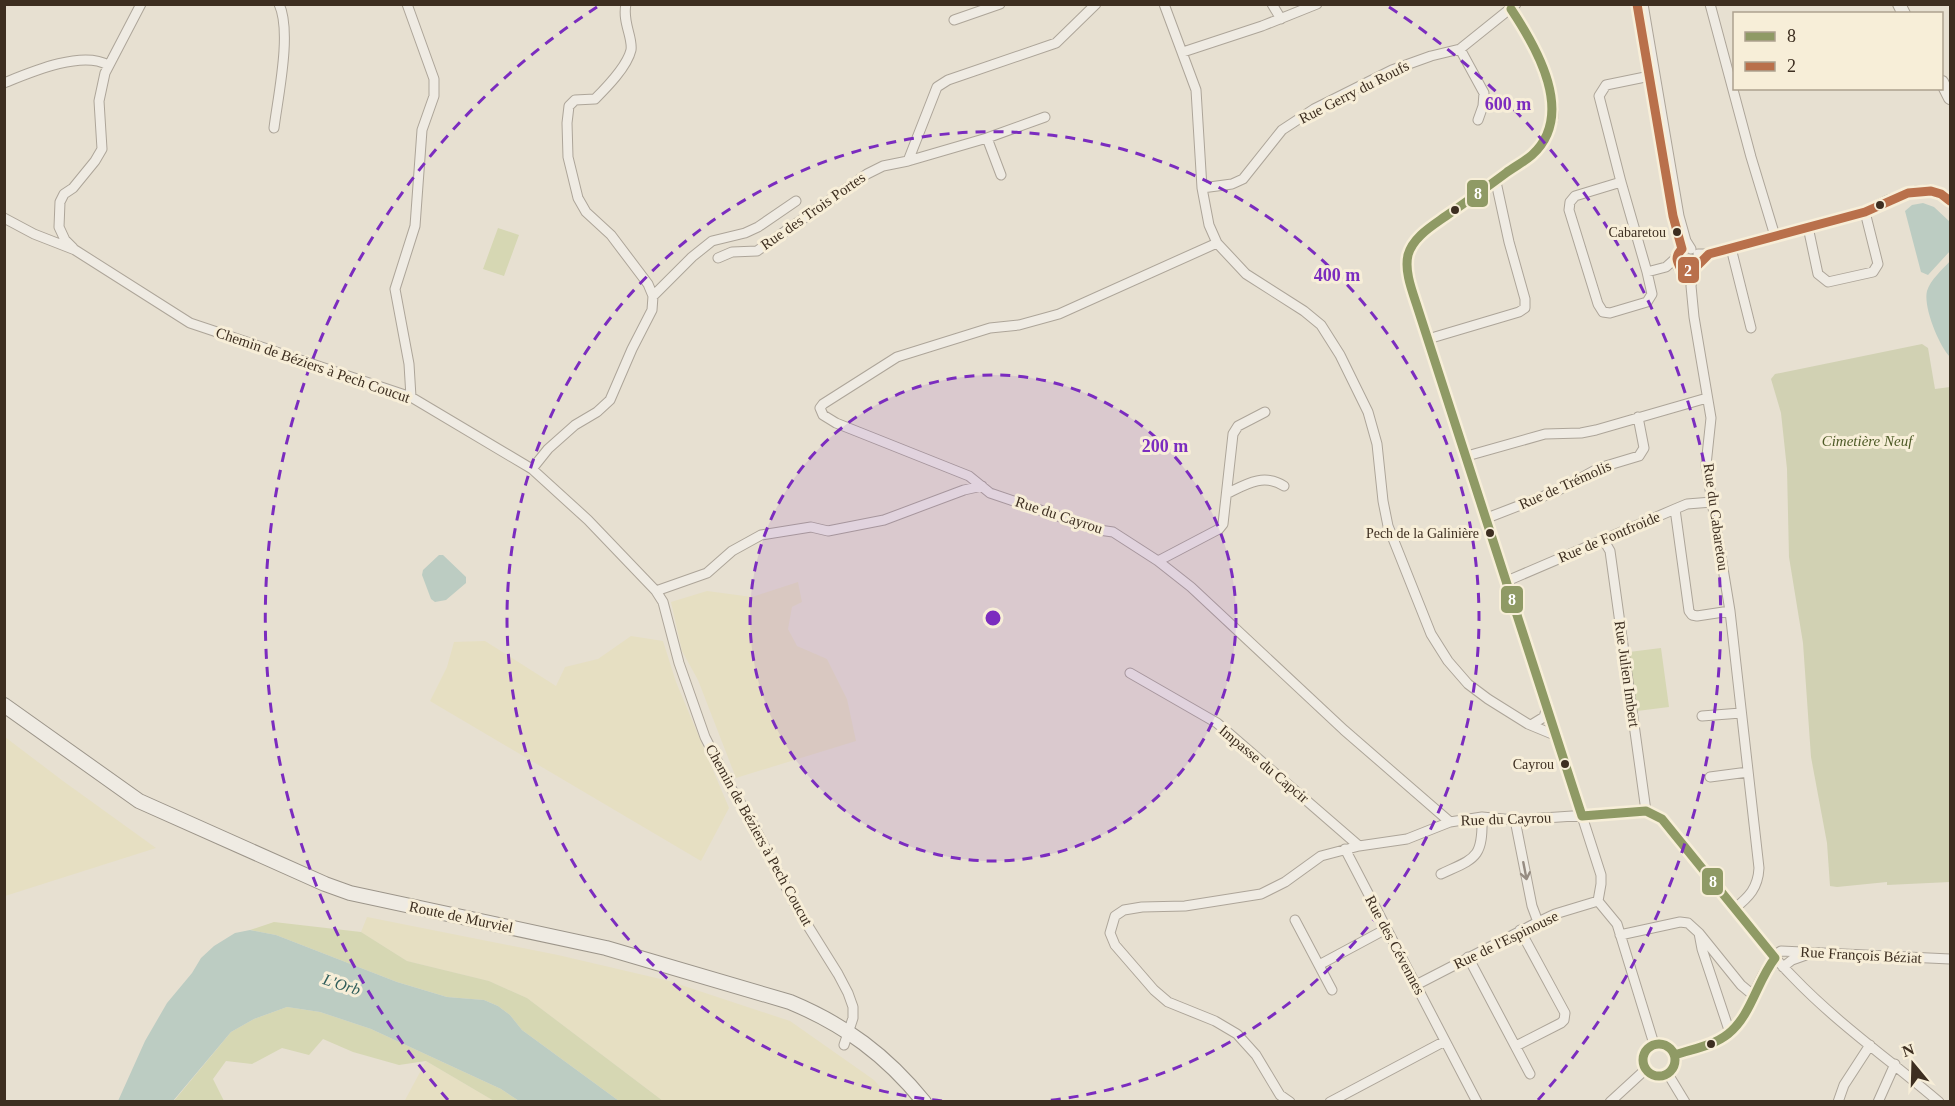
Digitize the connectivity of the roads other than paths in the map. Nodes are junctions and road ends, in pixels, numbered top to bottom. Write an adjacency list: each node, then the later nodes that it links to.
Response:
1 (141, 4): 20 (street)
2 (279, 4): 25 (street)
3 (407, 4): 47 (street)
4 (626, 4): 44 (street)
5 (1000, 4): 15 (street)
6 (1096, 4): 27 (street)
7 (1164, 4): 17 (street)
8 (1272, 4): 14 (street)
9 (1317, 4): 14 (street)
10 (1637, 4): 21 (street)
11 (1643, 4): 42 (street)
12 (1710, 4): 18 (street)
13 (1513, 7): 16 (street, Rue Gerry du Roufs); 29 (street)
14 (1281, 19): 17 (street)
15 (954, 20)
16 (1460, 49): 24 (street); 31 (street, Rue Gerry du Roufs)
17 (1183, 52): 31 (street)
18 (1723, 55): 19 (street); 37 (street)
19 (1733, 56)
20 (108, 65): 22 (street); 40 (street)
21 (1650, 76): 30 (street); 42 (street)
22 (4, 83)
23 (1045, 117): 26 (street, Rue des Trois Portes)
24 (1478, 120)
25 (274, 128)
26 (987, 138): 27 (street, Rue des Trois Portes); 28 (street)
27 (908, 161): 41 (street, Rue des Trois Portes)
28 (1001, 175)
29 (1496, 182): 46 (street); 46 (street)
30 (1621, 182): 43 (street); 43 (street)
31 (1202, 188): 38 (street)
32 (796, 201): 44 (street)
33 (1950, 201): 34 (street)
34 (1865, 212): 36 (street); 36 (street)
35 (4, 218): 40 (street, Chemin de Béziers à Pech Coucut)
36 (1808, 227): 37 (street)
37 (1775, 236): 39 (street)
38 (1217, 243): 53 (street, Rue du Cayrou); 69 (street)
39 (1731, 248): 42 (street); 45 (street)
40 (75, 250): 47 (street, Chemin de Béziers à Pech Coucut)
41 (718, 258)
42 (1688, 260): 43 (street); 48 (street, Rue du Cabaretou)
43 (1647, 272)
44 (653, 296): 52 (street)
45 (1751, 328)
46 (1428, 339): 51 (street)
47 (411, 397): 52 (street, Chemin de Béziers à Pech Coucut)
48 (1707, 398): 50 (street); 56 (street, Rue du Cabaretou)
49 (1265, 412): 55 (street)
50 (1638, 417): 51 (street); 58 (street, Rue de Trémolis)
51 (1467, 456): 58 (street)
52 (532, 470): 62 (street, Chemin de Béziers à Pech Coucut)
53 (982, 486): 60 (street, Rue du Cayrou); 62 (street)
54 (1284, 486): 55 (street)
55 (1228, 493): 60 (street)
56 (1712, 502): 57 (street, Rue de Fontfroide); 63 (street, Rue du Cabaretou)
57 (1675, 509): 59 (street, Rue de Fontfroide); 63 (street)
58 (1487, 518): 61 (street)
59 (1603, 539): 61 (street, Rue de Fontfroide); 73 (street, Rue Julien Imbert)
60 (1158, 561): 77 (street, Rue du Cayrou)
61 (1507, 581): 66 (street)
62 (657, 591): 98 (street, Chemin de Béziers à Pech Coucut)
63 (1730, 611): 67 (street, Rue du Cabaretou)
64 (1130, 673): 78 (street, Impasse du Capcir)
65 (4, 705): 98 (main road, Route de Murviel)
66 (1547, 707): 69 (street); 70 (street)
67 (1741, 713): 68 (street); 71 (street, Rue du Cabaretou)
68 (1702, 716)
69 (1531, 725): 70 (street)
70 (1557, 736): 74 (street)
71 (1748, 772): 72 (street); 82 (street, Rue du Cabaretou)
72 (1710, 777)
73 (1646, 811): 74 (street, Rue du Cayrou); 82 (street)
74 (1582, 816): 76 (street, Rue du Cayrou); 81 (street)
75 (1482, 817): 76 (street, Rue du Cayrou); 77 (street, Rue du Cayrou); 80 (street)
76 (1515, 820): 84 (street, one-way to 84)
77 (1450, 822): 78 (street)
78 (1359, 846): 79 (street)
79 (1345, 849): 85 (street, Rue des Cévennes); 111 (street)
80 (1441, 874)
81 (1598, 901): 84 (street, Rue de l'Espinouse); 88 (street)
82 (1734, 909): 91 (street)
83 (1295, 920): 93 (street)
84 (1538, 922): 86 (street, Rue de l'Espinouse)
85 (1386, 929): 93 (street); 95 (street, Rue des Cévennes)
86 (1520, 930): 90 (street, Rue de l'Espinouse); 104 (street)
87 (1699, 933): 88 (street); 97 (street); 99 (street)
88 (1620, 935): 101 (street)
89 (1812, 954): 91 (street, Rue François Béziat); 92 (street, Rue François Béziat); 94 (street)
90 (1468, 957): 95 (street, Rue de l'Espinouse); 104 (street)
91 (1774, 957): 94 (street); 97 (street)
92 (1950, 959)
93 (1319, 965): 96 (street)
94 (1783, 967): 103 (street)
95 (1416, 986): 100 (street, Rue des Cévennes)
96 (1332, 990)
97 (1753, 995): 99 (street)
98 (849, 1032): 102 (street, Chemin de Béziers à Pech Coucut); 110 (main road, Route de Murviel)
99 (1730, 1033): 105 (street)
100 (1445, 1041): 112 (street); 113 (street, Rue des Cévennes)
101 (1654, 1044): 105 (street); 107 (street)
102 (844, 1045)
103 (1870, 1045): 106 (street); 116 (street)
104 (1516, 1046): 108 (street)
105 (1675, 1055): 109 (street)
106 (1895, 1064): 117 (street); 118 (street)
107 (1646, 1069): 109 (street); 114 (street)
108 (1530, 1074)
109 (1668, 1074): 115 (street)
110 (924, 1101)
111 (1290, 1101)
112 (1330, 1101)
113 (1477, 1101)
114 (1610, 1101)
115 (1685, 1101)
116 (1838, 1101)
117 (1879, 1101)
118 (1939, 1101)

